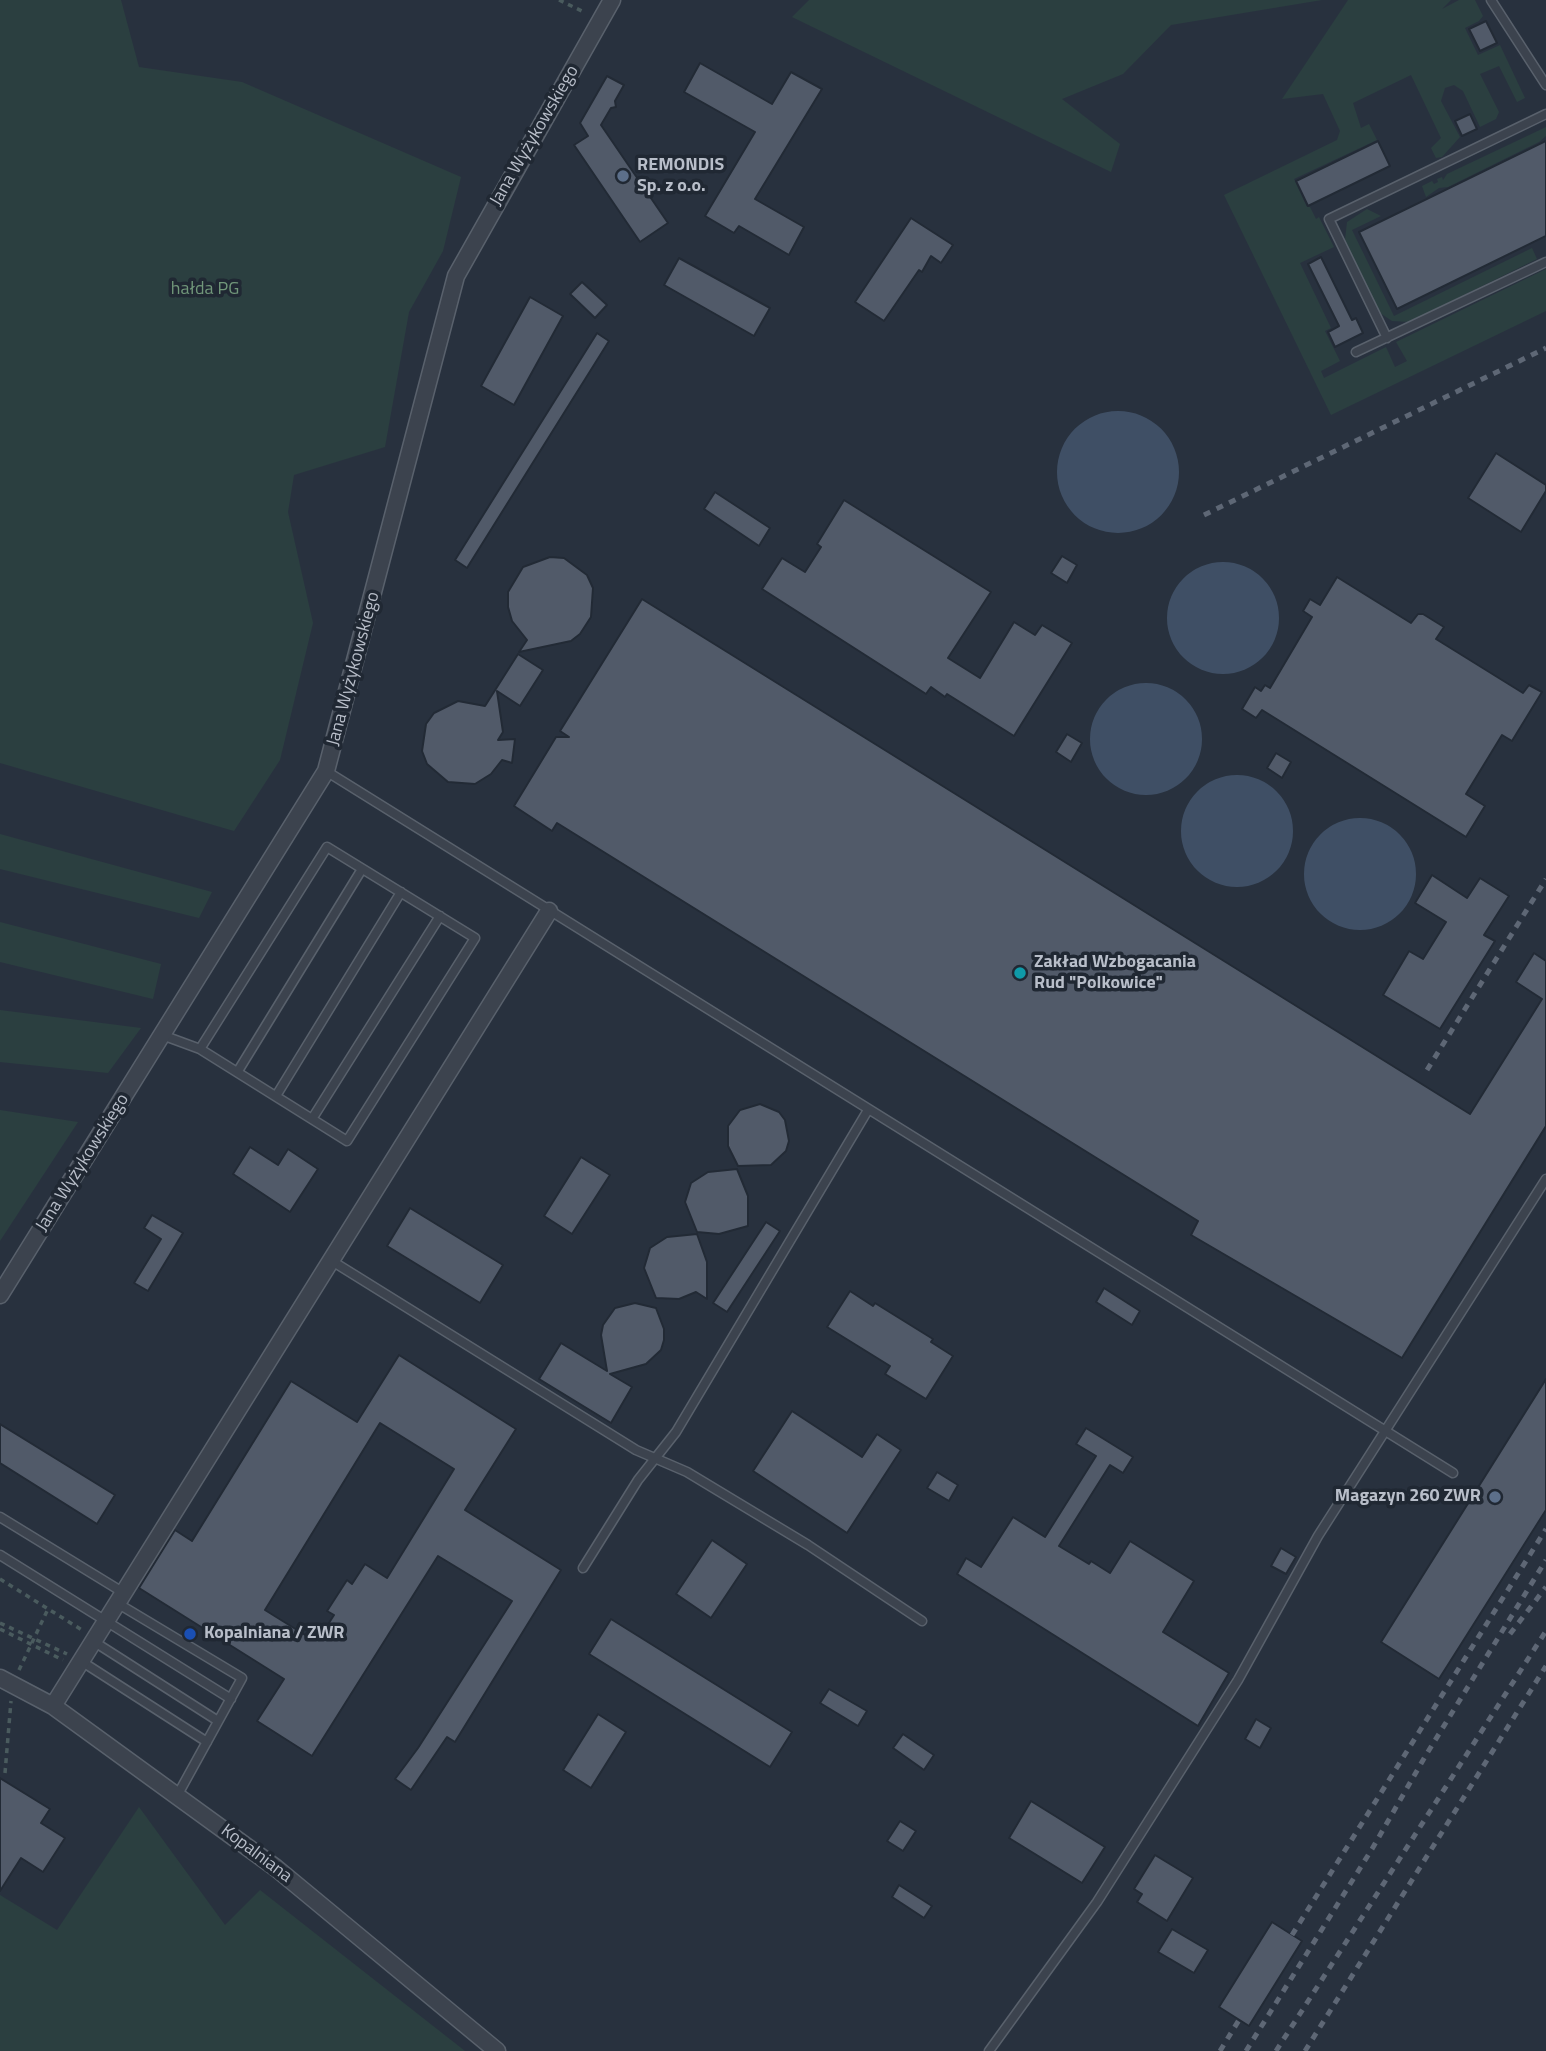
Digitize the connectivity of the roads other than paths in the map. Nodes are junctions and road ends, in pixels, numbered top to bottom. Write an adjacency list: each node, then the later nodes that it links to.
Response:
1 (612, 0): 8 (street, Jana Wyżykowskiego)
2 (1491, 0): 3 (lane)
3 (1546, 85)
4 (1546, 114): 6 (lane)
5 (1546, 262): 6 (lane)
6 (1387, 338): 7 (lane)
7 (1356, 352)
8 (326, 771): 11 (lane); 13 (street, Jana Wyżykowskiego)
9 (362, 869): 10 (lane); 14 (lane); 15 (lane)
10 (401, 892): 12 (lane); 16 (lane)
11 (549, 911): 17 (lane); 20 (street)
12 (440, 916): 18 (lane); 18 (lane)
13 (162, 1035): 14 (lane); 21 (street, Jana Wyżykowskiego)
14 (200, 1049): 15 (lane)
15 (237, 1071): 16 (lane)
16 (276, 1096): 18 (lane)
17 (868, 1110): 22 (lane); 23 (lane)
18 (312, 1119)
19 (1546, 1179): 22 (lane)
20 (332, 1261): 23 (lane); 28 (street)
21 (0, 1295)
22 (1385, 1433): 24 (lane); 40 (lane)
23 (658, 1457): 27 (lane); 30 (lane)
24 (1452, 1473)
25 (0, 1517): 28 (lane)
26 (0, 1555): 29 (lane)
27 (583, 1567)
28 (120, 1598): 29 (street); 34 (lane)
29 (106, 1621): 31 (street); 34 (lane)
30 (922, 1621)
31 (90, 1637): 32 (street); 36 (lane)
32 (79, 1664): 35 (street); 37 (lane)
33 (0, 1678): 35 (street, Kopalniana)
34 (231, 1699): 36 (lane)
35 (53, 1706): 38 (street, Kopalniana)
36 (218, 1721): 37 (lane)
37 (207, 1742): 38 (lane)
38 (177, 1796): 39 (street, Kopalniana)
39 (497, 2051)
40 (989, 2051)

